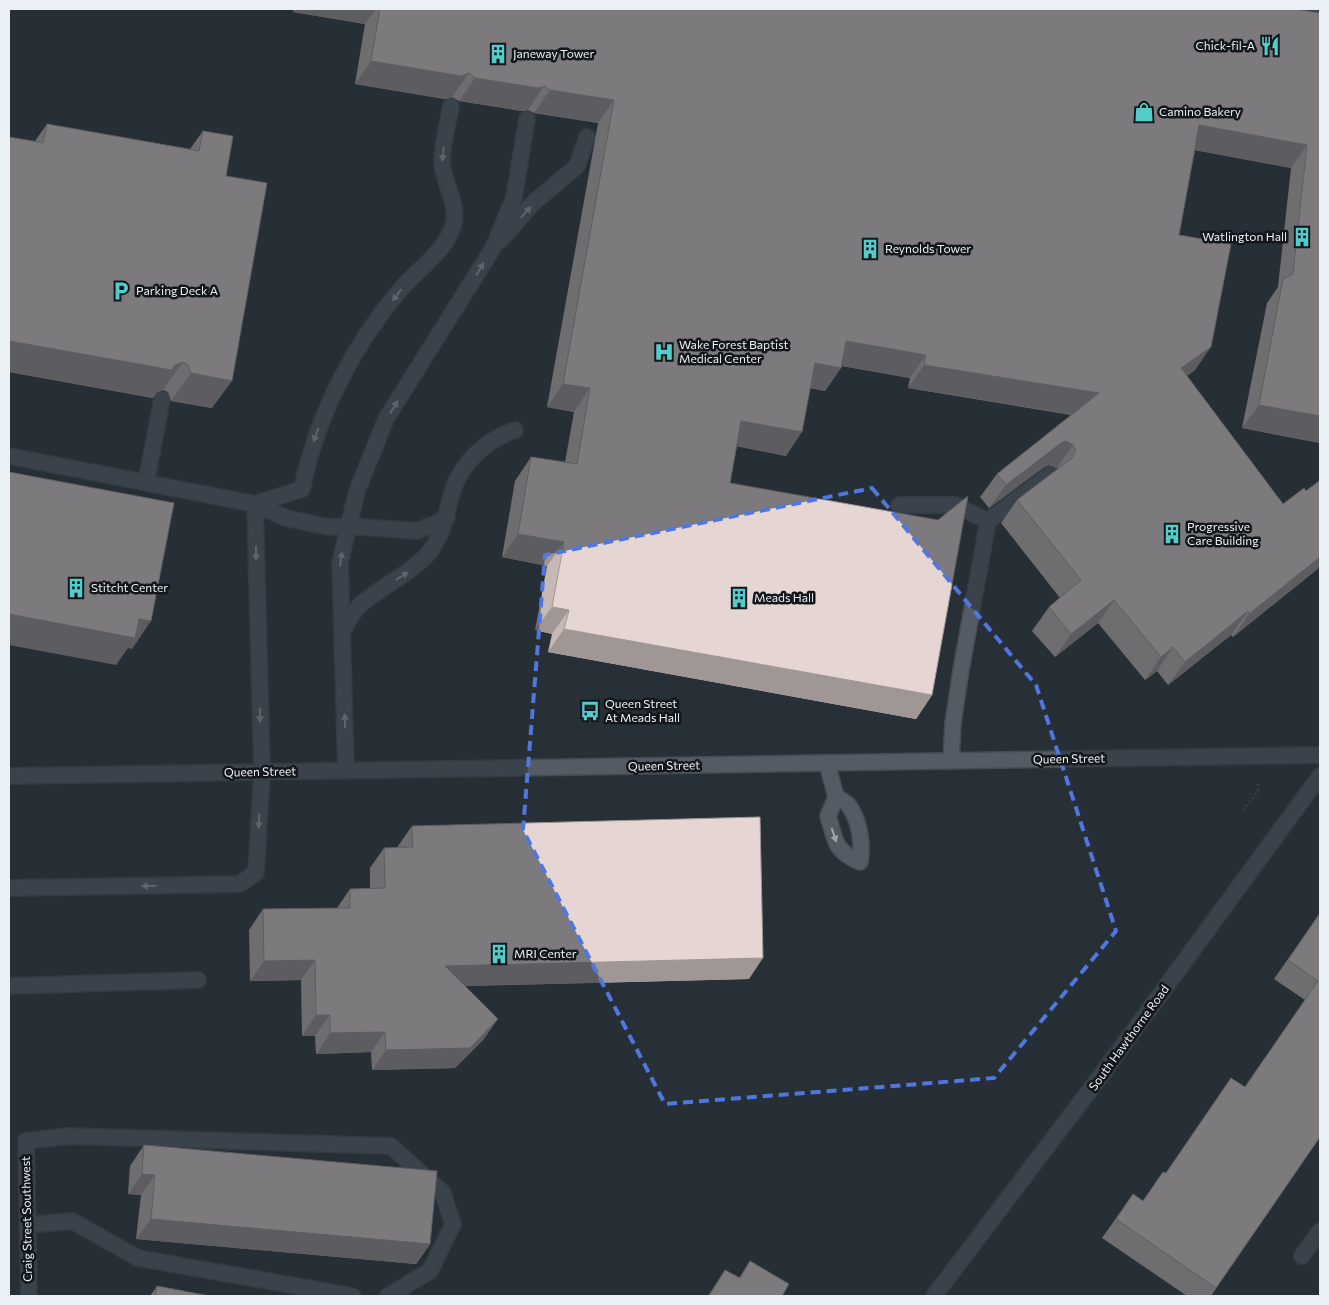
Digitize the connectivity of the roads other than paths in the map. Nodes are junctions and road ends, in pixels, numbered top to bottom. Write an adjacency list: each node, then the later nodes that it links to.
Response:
1 (1316, 9): 2 (street)
2 (1320, 10)
3 (450, 106): 12 (street, one-way to 12)
4 (527, 119): 6 (street)
5 (587, 137): 6 (street, one-way to 5)
6 (493, 248): 16 (street, one-way to 6)
7 (162, 399): 11 (street)
8 (515, 430): 14 (street)
9 (9, 456): 11 (street)
10 (1050, 474): 15 (street)
11 (146, 483): 12 (street)
12 (255, 504): 16 (street); 22 (street, one-way to 22)
13 (899, 505): 15 (street)
14 (447, 517): 16 (street); 17 (street, one-way to 14)
15 (988, 522): 19 (street)
16 (348, 526): 17 (street, one-way to 16)
17 (342, 633): 21 (street, one-way to 17)
18 (1320, 755): 19 (street, Queen Street)
19 (950, 761): 20 (street, Queen Street)
20 (827, 763): 21 (street, Queen Street); 25 (street)
21 (346, 770): 22 (street, Queen Street)
22 (262, 772): 23 (street, Queen Street); 26 (street, one-way to 26)
23 (9, 776)
24 (1320, 776): 35 (street, South Hawthorne Road)
25 (836, 797)
26 (9, 888)
27 (198, 980): 28 (street)
28 (9, 986)
29 (27, 1225): 32 (street, Craig Street Southwest); 33 (street); 34 (street, Craig Street Southwest)
30 (1320, 1231): 31 (street)
31 (1302, 1256)
32 (29, 1296)
33 (353, 1296)
34 (388, 1296)
35 (934, 1296)

